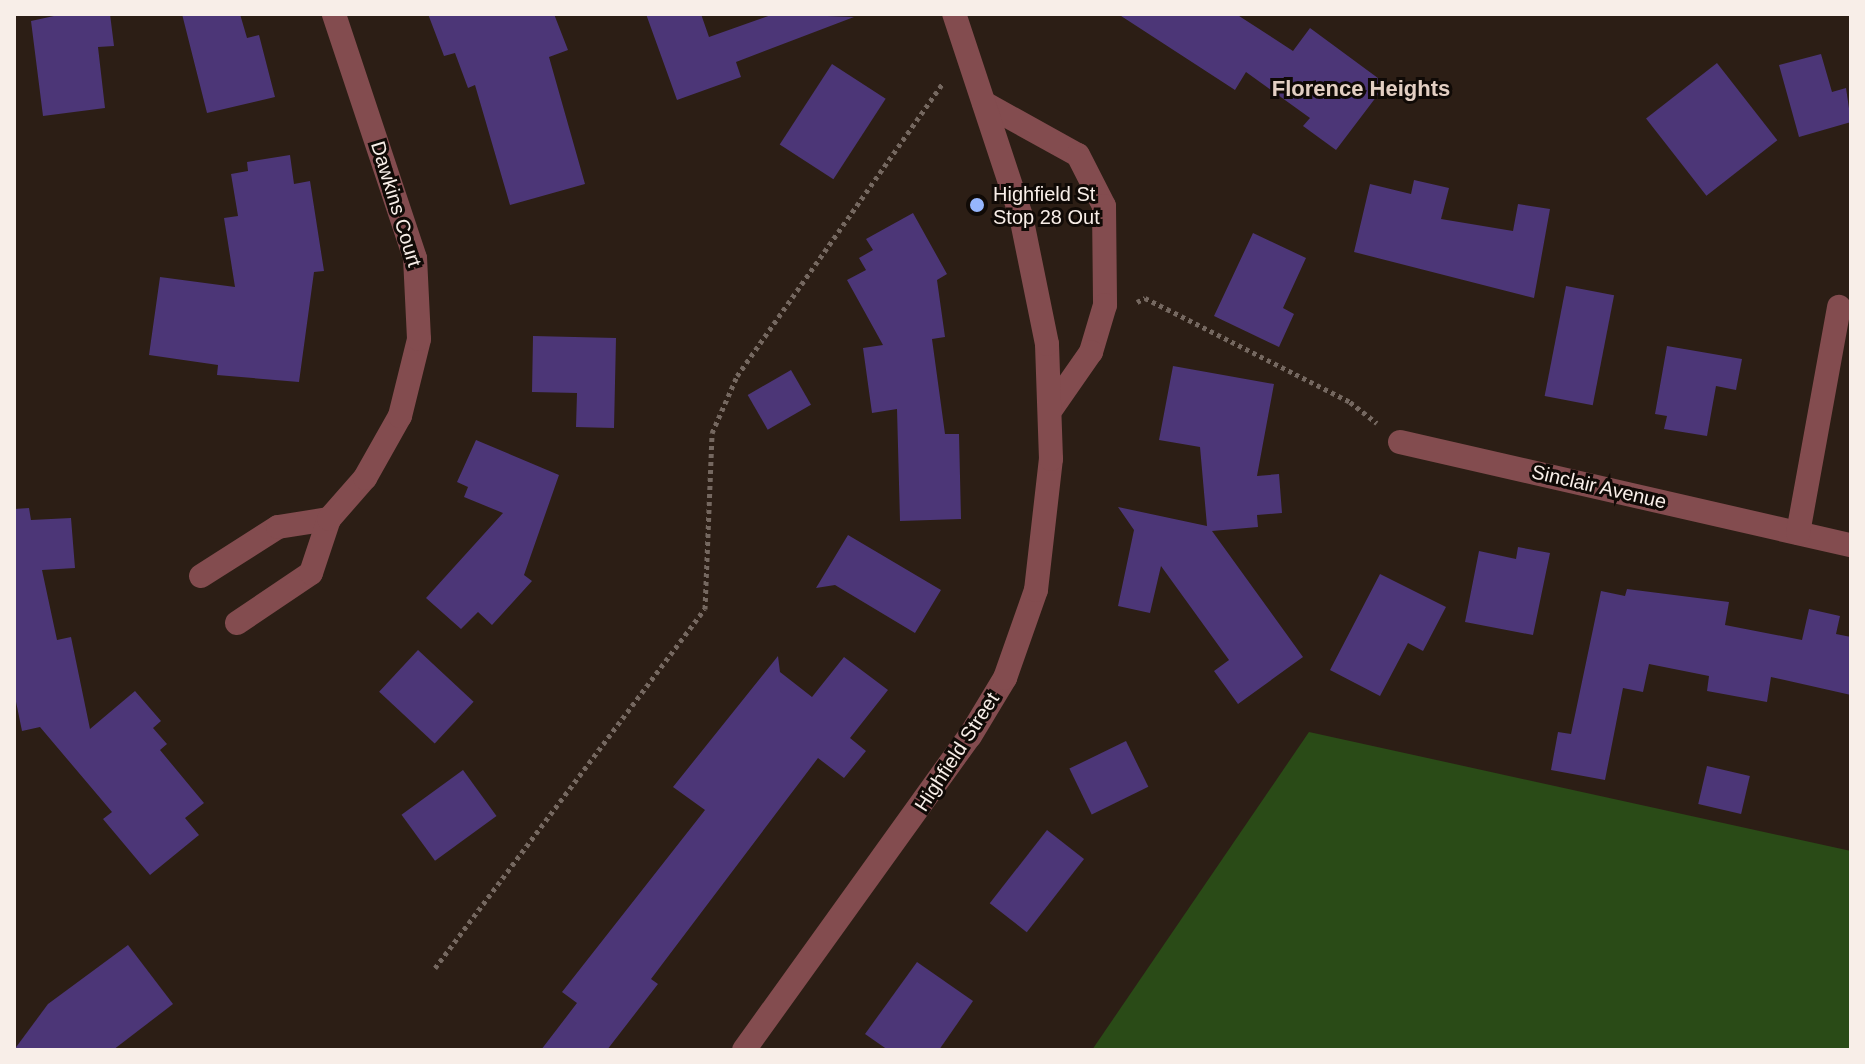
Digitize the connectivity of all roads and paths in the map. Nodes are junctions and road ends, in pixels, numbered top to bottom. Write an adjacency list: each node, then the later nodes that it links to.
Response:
1 (334, 14): 9 (street, Dawkins Court)
2 (954, 14): 3 (street, Highfield Street)
3 (967, 49): 4 (street, Highfield Street); 14 (path)
4 (984, 103): 7 (street, Highfield Street); 7 (street, Highfield Street)
5 (1839, 307): 10 (street)
6 (1167, 309): 8 (path)
7 (1052, 408): 15 (street, Highfield Street)
8 (1400, 442): 10 (street, Sinclair Avenue)
9 (329, 519): 12 (street); 13 (street, Dawkins Court)
10 (1798, 533): 11 (street, Sinclair Avenue)
11 (1851, 545)
12 (201, 576)
13 (237, 623)
14 (435, 968)
15 (744, 1050)

